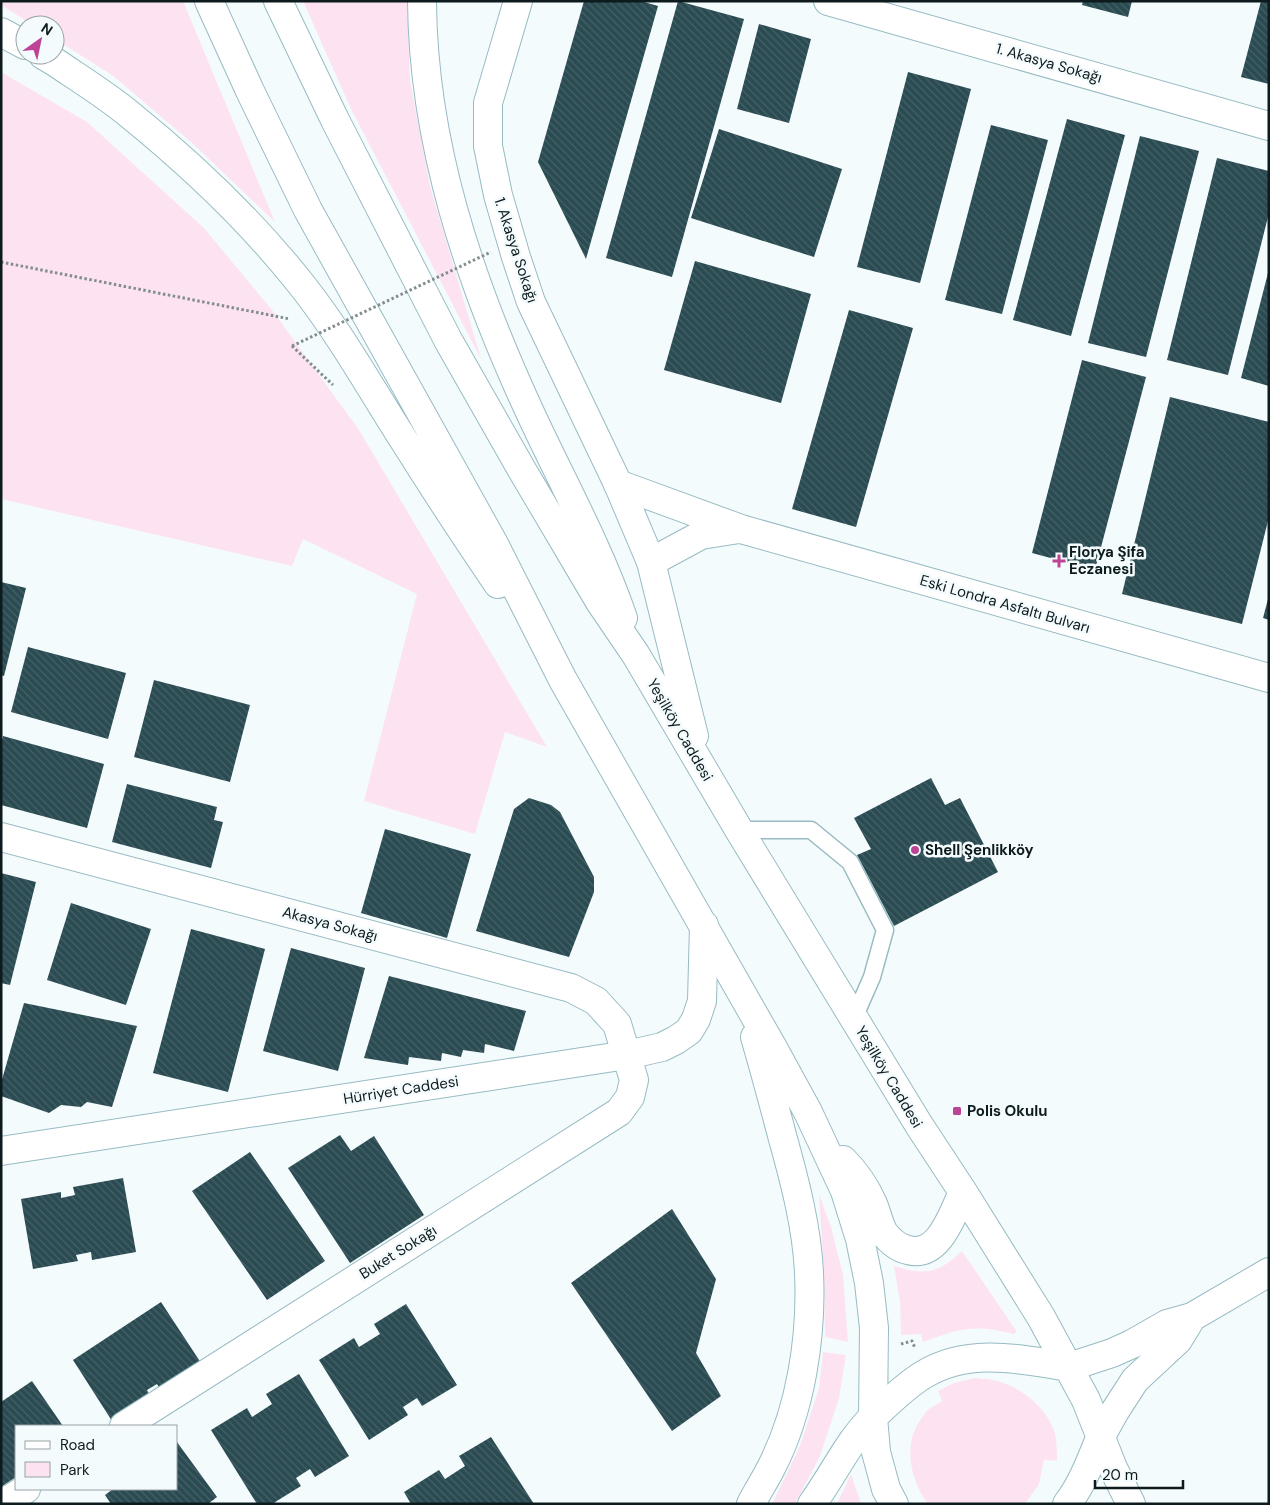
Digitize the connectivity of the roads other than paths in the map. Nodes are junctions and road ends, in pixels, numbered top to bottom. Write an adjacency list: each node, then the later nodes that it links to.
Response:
1 (209, 1): 15 (main road)
2 (278, 1): 13 (main road)
3 (422, 1): 13 (main road)
4 (518, 1): 10 (main road, 1. Akasya Sokağı)
5 (828, 1): 9 (main road, 1. Akasya Sokağı)
6 (1, 32): 7 (main road)
7 (15, 40)
8 (58, 65): 15 (main road)
9 (1269, 126)
10 (618, 484): 11 (main road, Eski Londra Asfaltı Bulvarı); 12 (main road, 1. Akasya Sokağı)
11 (741, 529): 12 (main road); 14 (main road, Eski Londra Asfaltı Bulvarı)
12 (651, 562): 16 (main road, 1. Akasya Sokağı)
13 (636, 654): 16 (main road, Yeşilköy Caddesi)
14 (1269, 678)
15 (563, 680): 19 (main road)
16 (702, 767): 17 (main road, Yeşilköy Caddesi)
17 (739, 830): 21 (main road, Yeşilköy Caddesi); 21 (lane)
18 (1, 837): 22 (main road, Akasya Sokağı)
19 (704, 925): 20 (main road); 22 (main road, Hürriyet Caddesi)
20 (745, 999): 23 (main road); 34 (main road)
21 (854, 1018): 25 (main road, Yeşilköy Caddesi)
22 (627, 1055): 24 (main road, Hürriyet Caddesi); 30 (main road, Buket Sokağı)
23 (821, 1139): 25 (main road); 29 (main road)
24 (1, 1151)
25 (963, 1192): 28 (main road, Yeşilköy Caddesi)
26 (1269, 1272): 27 (main road)
27 (1192, 1317): 28 (main road); 31 (main road)
28 (1069, 1366): 29 (main road); 31 (main road, Yeşilköy Caddesi)
29 (873, 1417): 35 (main road); 36 (main road)
30 (126, 1425)
31 (1100, 1438): 37 (main road); 38 (main road, Yeşilköy Caddesi)
32 (24, 1490): 33 (main road)
33 (2, 1504)
34 (750, 1504)
35 (812, 1504)
36 (894, 1504)
37 (1067, 1504)
38 (1131, 1504)

